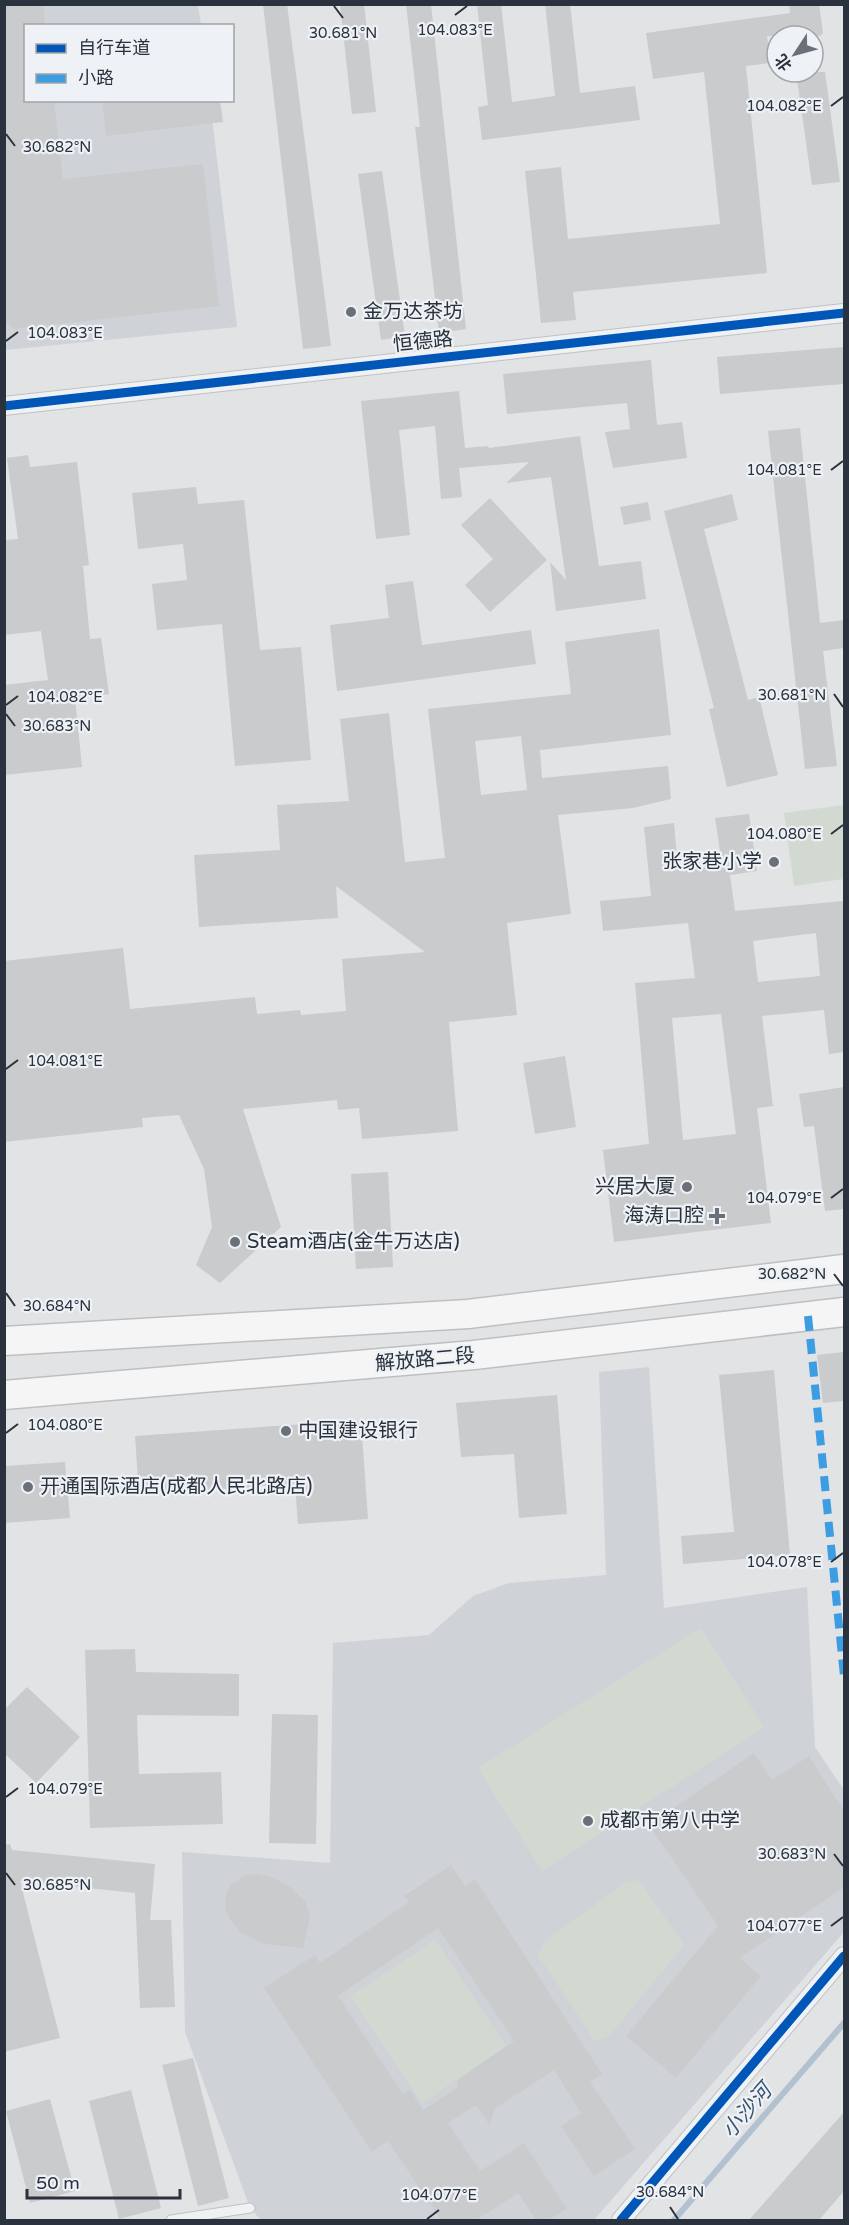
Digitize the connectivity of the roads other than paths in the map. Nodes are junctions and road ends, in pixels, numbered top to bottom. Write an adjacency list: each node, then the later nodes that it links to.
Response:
1 (844, 313): 2 (street, 恒德路)
2 (4, 406)
3 (844, 1269): 5 (main road)
4 (844, 1312): 6 (main road, 解放路二段)
5 (4, 1341)
6 (4, 1395)
7 (844, 1956): 10 (street)
8 (250, 2208): 9 (lane)
9 (171, 2220)
10 (621, 2220)

